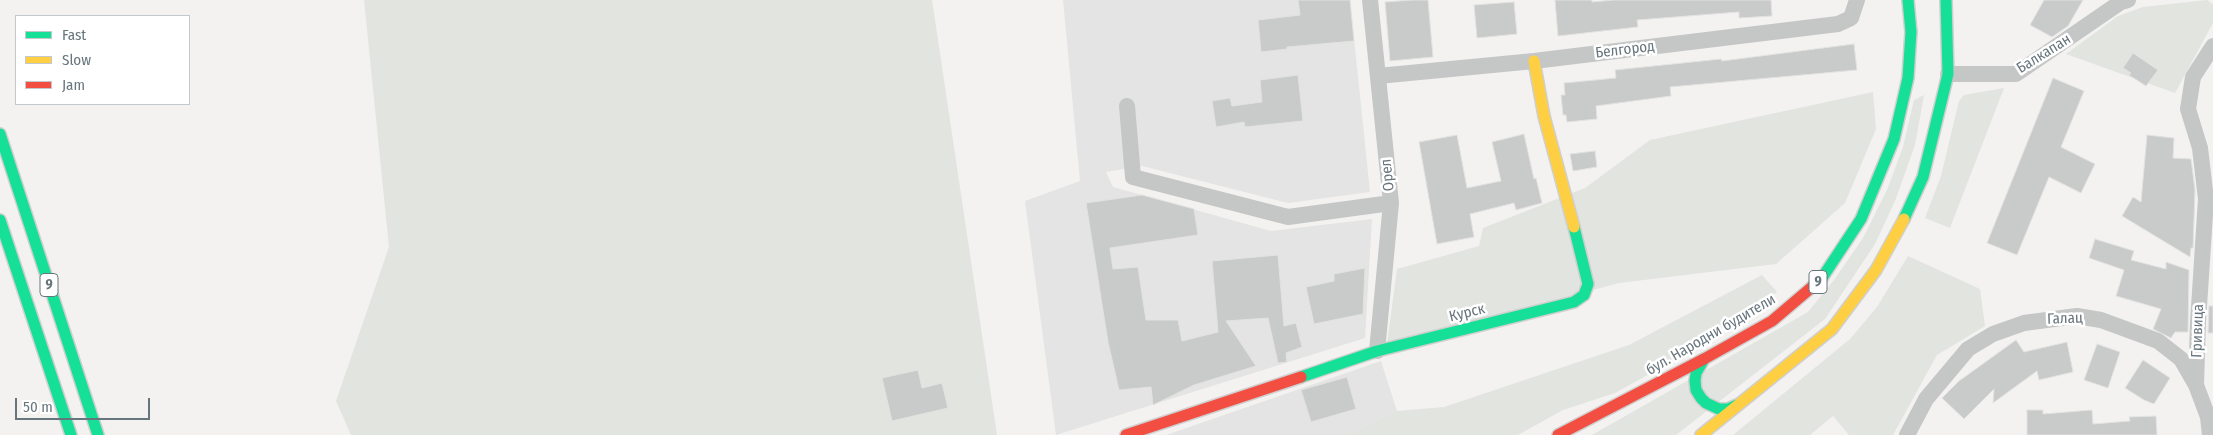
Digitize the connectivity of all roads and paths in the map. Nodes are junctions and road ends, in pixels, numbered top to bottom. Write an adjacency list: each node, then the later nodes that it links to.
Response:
1 (1370, 0): 9 (street, Орел)
2 (1856, 0): 7 (street, Белгород)
3 (1908, 0): 15 (main road, бул. Народни будители / 9)
4 (1946, 0): 8 (main road)
5 (2128, 0): 8 (street, Балкапан)
6 (2213, 46): 16 (street, Гривица)
7 (1534, 61): 9 (street, Белгород); 14 (main road, Курск)
8 (1948, 74): 17 (main road)
9 (1378, 76): 12 (street, Орел)
10 (1127, 106): 12 (street)
11 (0, 134): 19 (main road, 9)
12 (1391, 203): 14 (street, Орел)
13 (0, 220): 18 (main road, 9)
14 (1377, 351): 20 (main road, Курск)
15 (1704, 359): 17 (main road); 21 (main road, бул. Народни будители / 9)
16 (2196, 386): 23 (street, Галац); 24 (street, Галац)
17 (1737, 405): 22 (main road)
18 (71, 435)
19 (98, 435)
20 (1126, 435)
21 (1558, 435)
22 (1701, 435)
23 (1907, 435)
24 (2210, 435)

